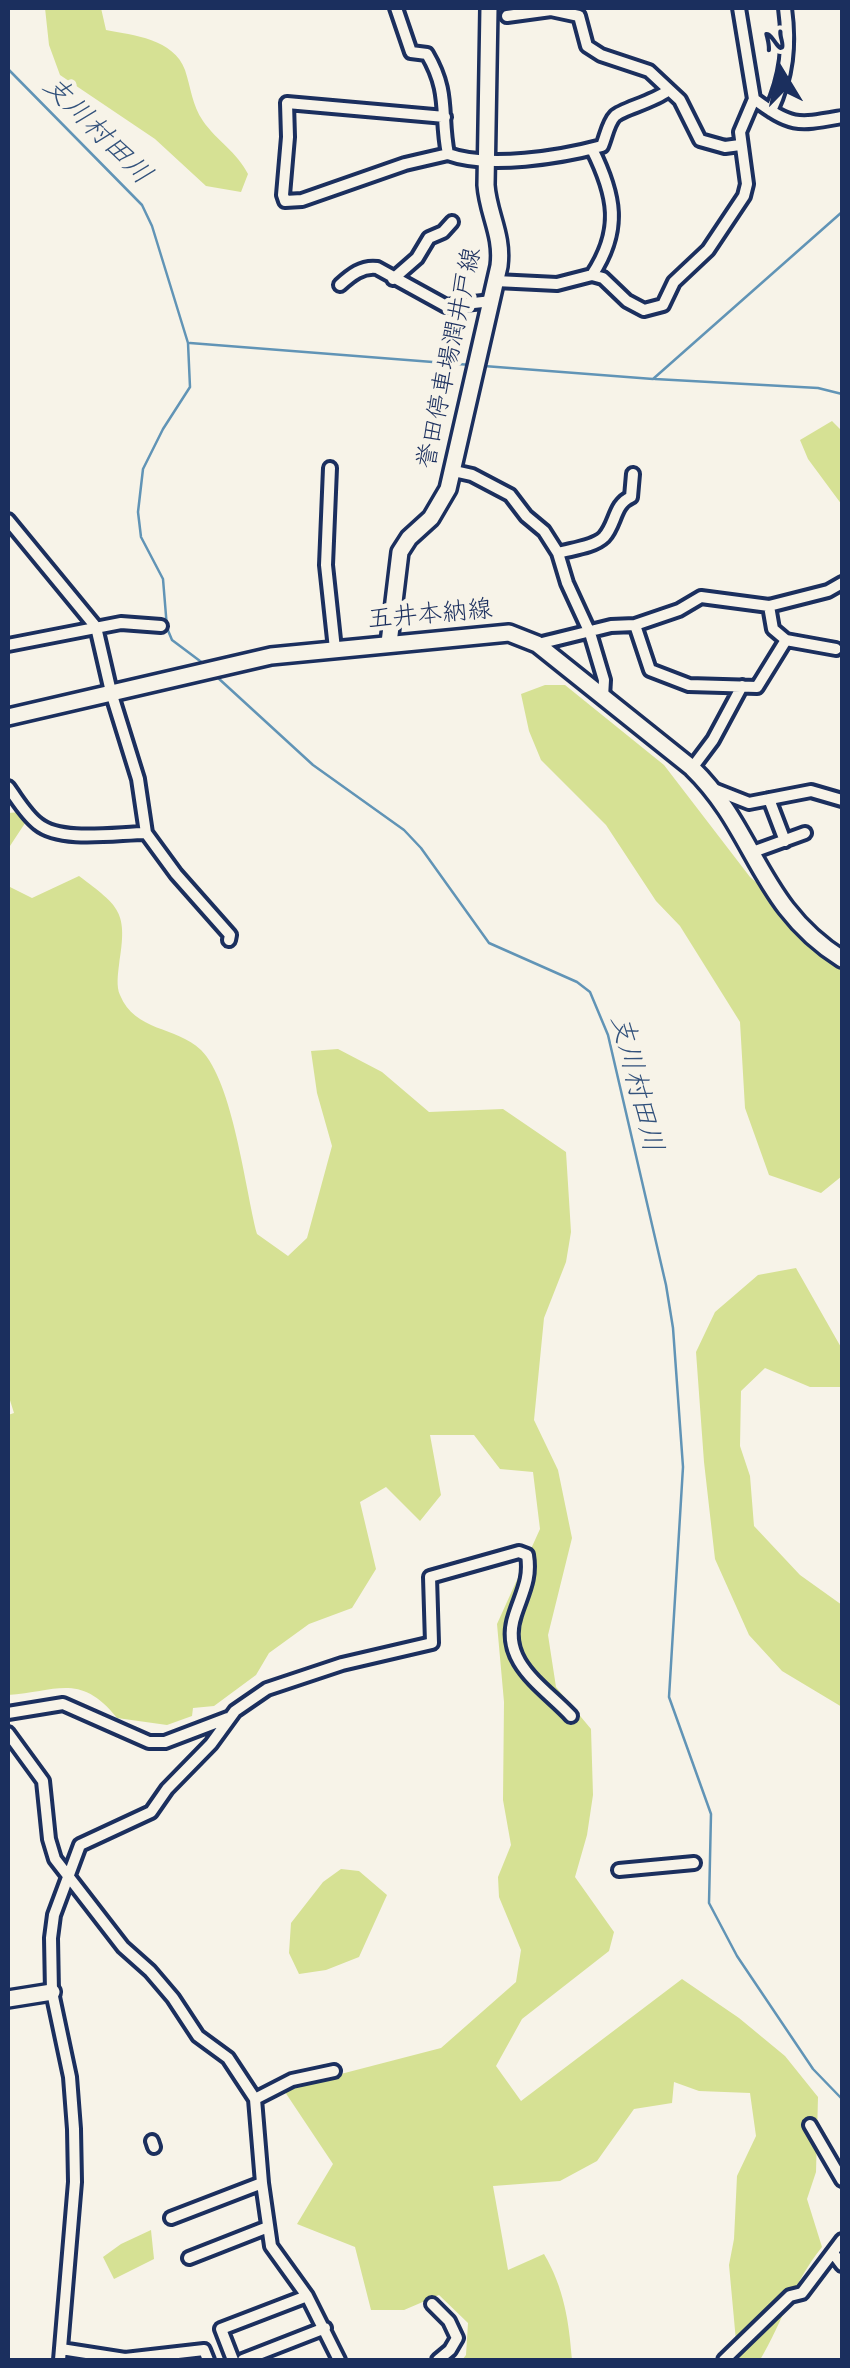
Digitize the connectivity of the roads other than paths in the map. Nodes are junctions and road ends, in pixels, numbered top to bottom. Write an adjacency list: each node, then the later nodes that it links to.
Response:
1 (396, 8): 9 (street)
2 (489, 8): 14 (main road, 誉田停車場潤井戸線)
3 (739, 8): 7 (street)
4 (785, 8): 8 (street)
5 (507, 16): 6 (street)
6 (667, 92): 11 (street); 12 (street)
7 (754, 99): 8 (street); 11 (street)
8 (770, 111): 10 (street)
9 (445, 117): 13 (street); 13 (street)
10 (842, 117)
11 (740, 145): 16 (street)
12 (592, 148): 14 (street); 16 (street)
13 (448, 154): 14 (street)
14 (486, 161): 18 (main road, 誉田停車場潤井戸線)
15 (452, 222): 17 (street)
16 (592, 275): 18 (street)
17 (393, 279): 19 (street); 20 (street)
18 (496, 281): 20 (main road, 誉田停車場潤井戸線)
19 (340, 285)
20 (492, 300): 22 (main road, 誉田停車場潤井戸線)
21 (330, 468): 36 (street)
22 (454, 471): 25 (street); 33 (main road, 誉田停車場潤井戸線)
23 (633, 474): 25 (street)
24 (8, 520): 30 (street)
25 (558, 553): 31 (street)
26 (842, 583): 27 (street)
27 (768, 606): 28 (street); 32 (street)
28 (634, 625): 31 (street); 38 (street)
29 (161, 626): 30 (street)
30 (96, 627): 35 (street); 39 (street)
31 (590, 633): 34 (street); 40 (street)
32 (786, 640): 37 (street); 38 (street)
33 (389, 643): 34 (main road, 五井本納線); 36 (main road, 五井本納線)
34 (537, 644): 40 (main road, 五井本納線)
35 (8, 645)
36 (335, 649): 39 (main road, 五井本納線)
37 (836, 649)
38 (742, 686): 42 (street)
39 (111, 692): 41 (main road, 五井本納線); 47 (street)
40 (603, 697): 42 (main road, 五井本納線)
41 (8, 717)
42 (692, 768): 44 (main road, 五井本納線)
43 (8, 787): 47 (street)
44 (716, 790): 45 (street); 50 (main road, 五井本納線)
45 (769, 799): 46 (street); 49 (street)
46 (842, 800)
47 (146, 833): 51 (street)
48 (805, 833): 49 (street)
49 (785, 841): 50 (street)
50 (750, 854): 52 (main road, 五井本納線)
51 (230, 940)
52 (842, 959)
53 (8, 1714): 55 (street)
54 (571, 1716): 55 (street)
55 (228, 1718): 59 (street)
56 (8, 1734): 59 (street)
57 (694, 1862): 58 (street)
58 (619, 1870)
59 (68, 1877): 60 (street); 63 (street)
60 (52, 1992): 61 (main road); 76 (street)
61 (8, 1999)
62 (334, 2071): 63 (street)
63 (256, 2099): 66 (street)
64 (810, 2125): 65 (street)
65 (842, 2180)
66 (262, 2183): 67 (street); 68 (street)
67 (172, 2218)
68 (268, 2227): 71 (street); 73 (street)
69 (842, 2240): 70 (street)
70 (833, 2253): 72 (street); 84 (street)
71 (189, 2258)
72 (842, 2265)
73 (307, 2296): 75 (street); 80 (street)
74 (432, 2304): 83 (street)
75 (325, 2328): 81 (street); 82 (street)
76 (61, 2355): 78 (street)
77 (168, 2358): 78 (street); 79 (street)
78 (125, 2360)
79 (208, 2360)
80 (232, 2360)
81 (242, 2360)
82 (338, 2360)
83 (438, 2360)
84 (724, 2360)

